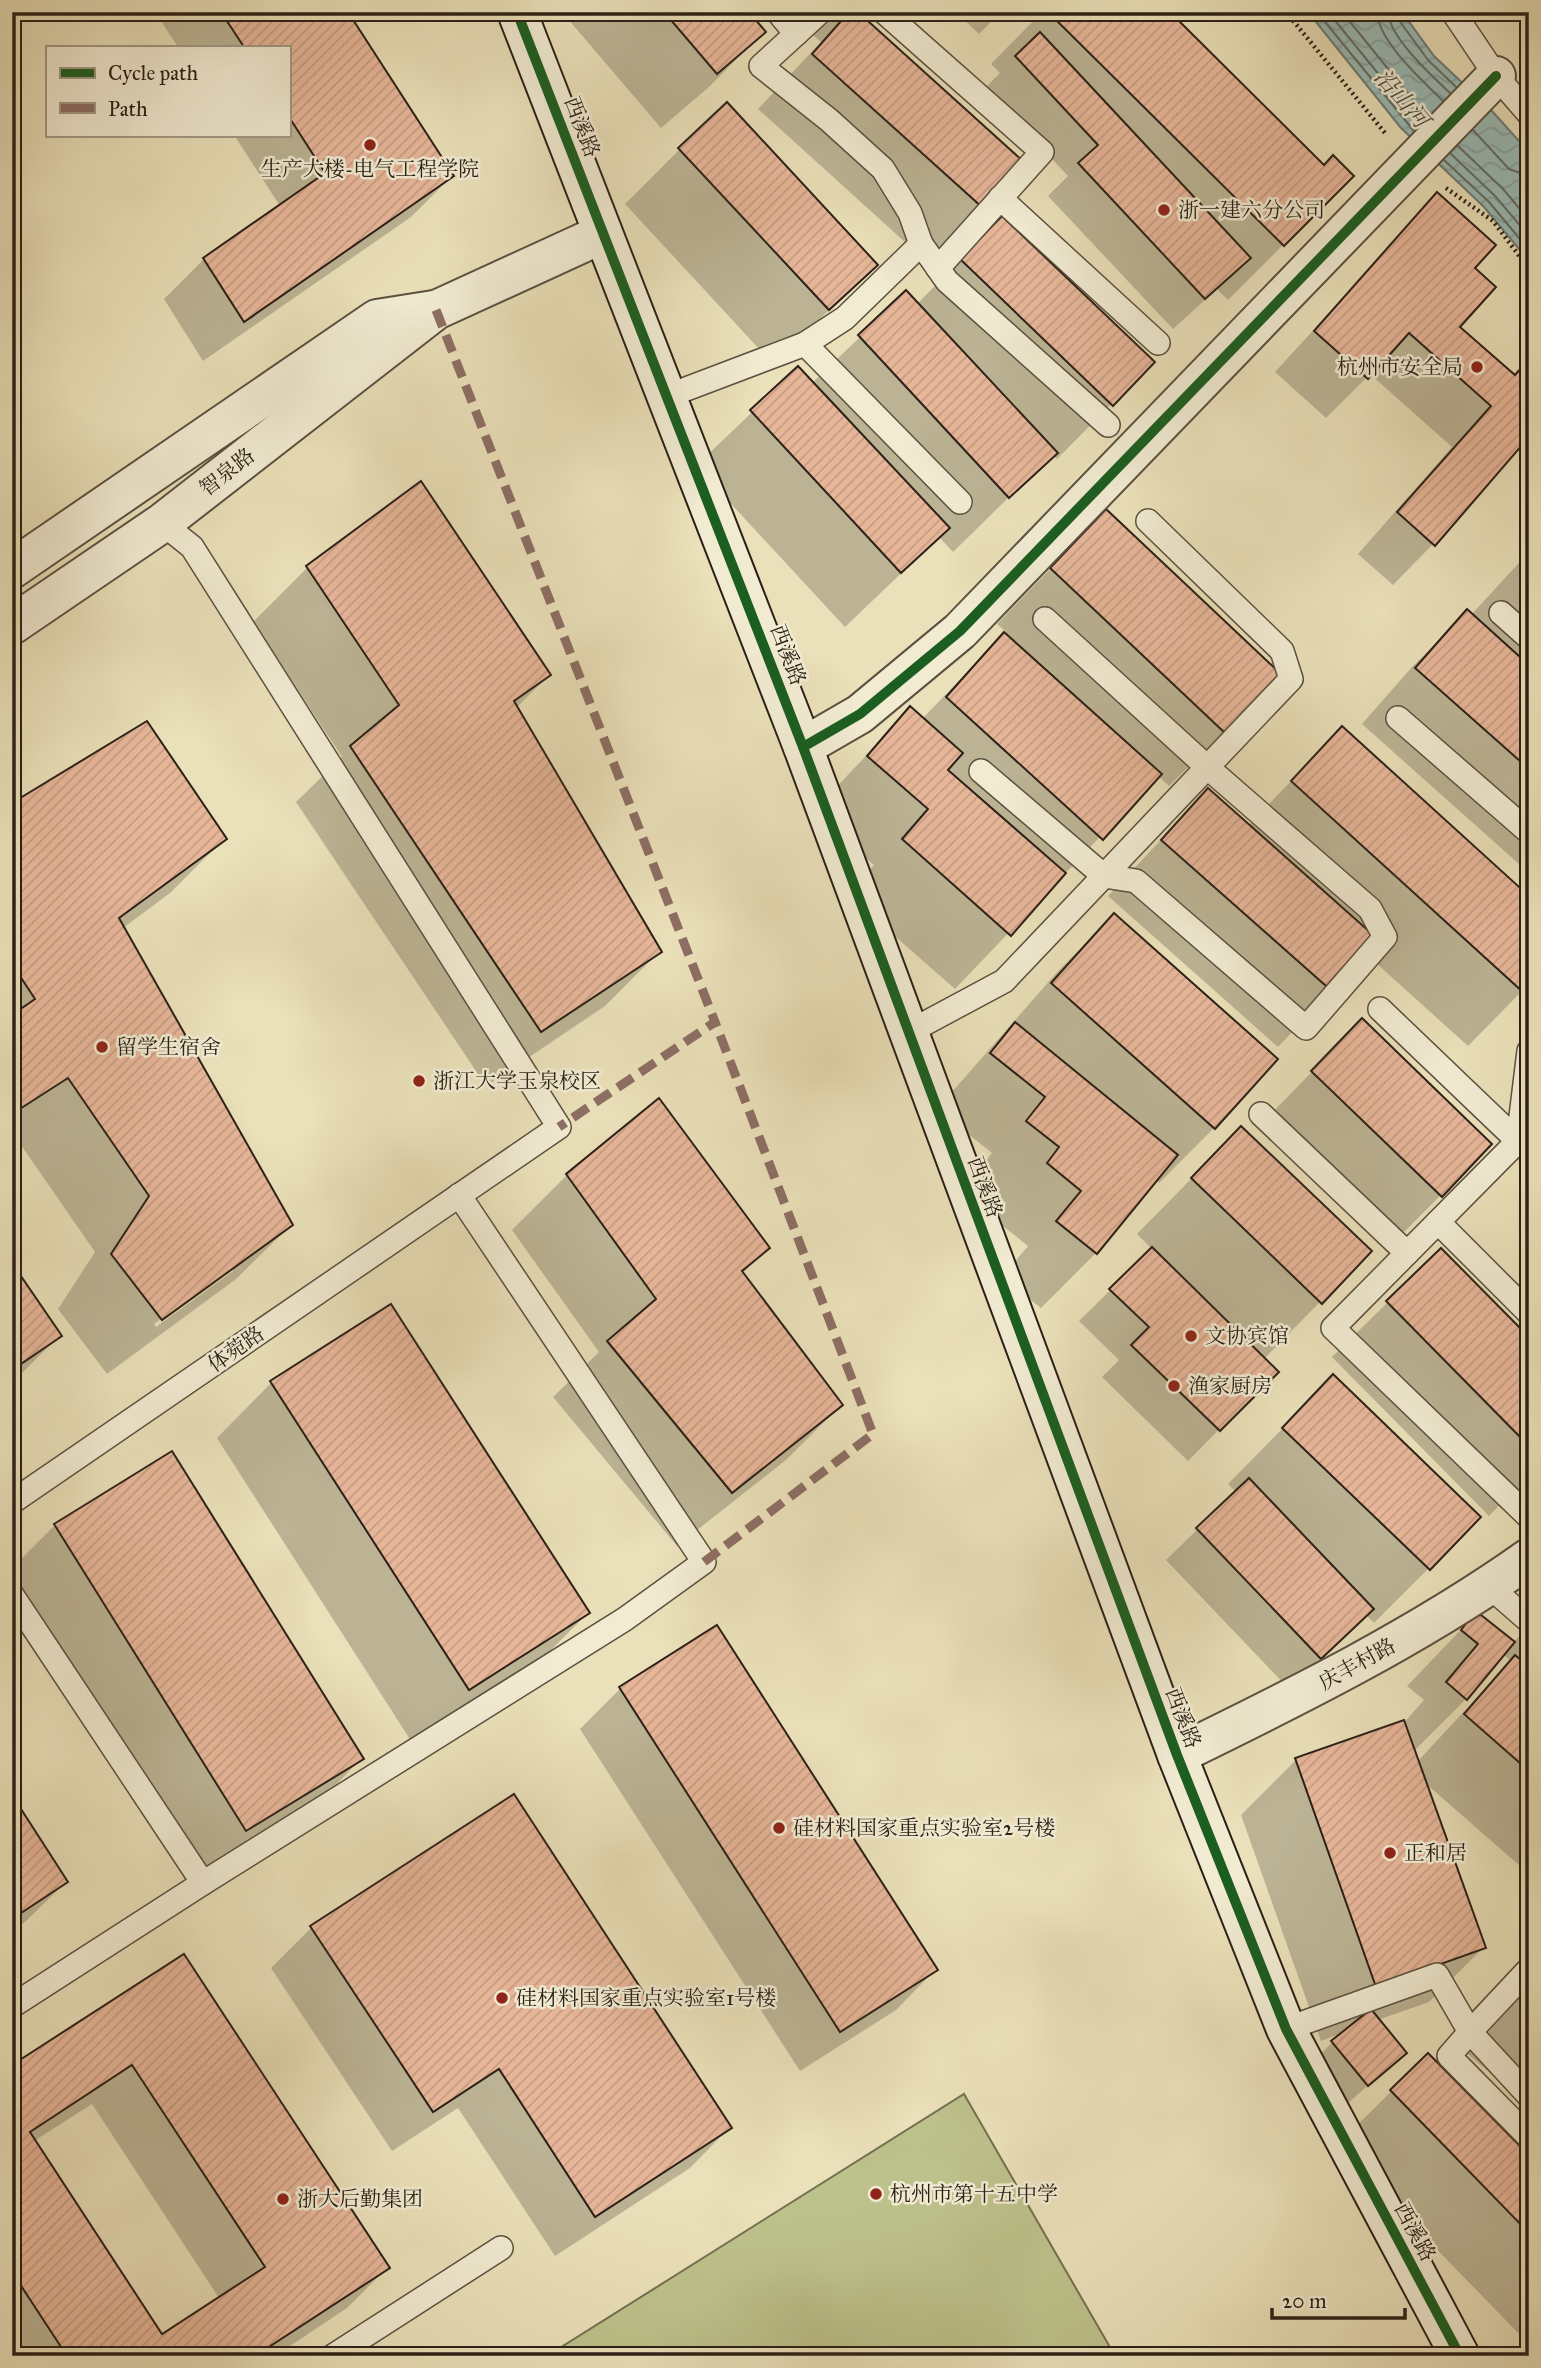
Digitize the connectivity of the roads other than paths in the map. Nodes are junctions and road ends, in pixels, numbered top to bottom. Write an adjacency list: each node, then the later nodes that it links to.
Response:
1 (517, 12): 10 (street, 西溪路)
2 (778, 12): 6 (lane)
3 (820, 12): 6 (lane)
4 (1453, 12): 7 (lane)
5 (885, 13): 9 (lane)
6 (796, 34): 11 (lane)
7 (1491, 82): 8 (lane); 27 (street)
8 (1529, 114)
9 (1000, 198): 12 (lane); 14 (lane)
10 (602, 234): 13 (street, 智泉路); 16 (street, 西溪路)
11 (921, 244): 12 (lane); 15 (lane)
12 (938, 268): 17 (lane)
13 (436, 310): 20 (street, 智泉路); 21 (street, 智泉路)
14 (1158, 343)
15 (805, 344): 16 (lane); 18 (lane)
16 (665, 397): 27 (street, 西溪路)
17 (1108, 425)
18 (960, 502)
19 (1148, 521): 28 (lane)
20 (162, 523): 24 (street, 智泉路); 37 (lane, 体菀路)
21 (12, 569)
22 (1501, 613): 25 (lane)
23 (1045, 619): 28 (lane)
24 (12, 625)
25 (1529, 638)
26 (1398, 718): 30 (lane)
27 (803, 747): 33 (street, 西溪路)
28 (1207, 767): 31 (lane); 31 (lane)
29 (981, 771): 31 (lane)
30 (1529, 832)
31 (1104, 876): 33 (lane)
32 (1380, 1009): 36 (lane)
33 (907, 1032): 47 (street, 西溪路)
34 (1529, 1051): 36 (lane)
35 (1261, 1114): 39 (lane)
36 (1518, 1141): 38 (lane)
37 (459, 1195): 41 (lane, 体菀路); 48 (lane)
38 (1438, 1222): 39 (lane); 40 (lane)
39 (1407, 1253): 42 (lane)
40 (1529, 1313)
41 (12, 1502)
42 (1529, 1517)
43 (1529, 1558): 44 (street, 庆丰村路)
44 (1489, 1586): 46 (lane); 47 (street, 庆丰村路)
45 (12, 1595): 48 (lane)
46 (1528, 1618)
47 (1177, 1755): 51 (street, 西溪路)
48 (203, 1883): 50 (lane)
49 (1529, 1969): 52 (lane)
50 (12, 2006)
51 (1286, 2029): 52 (lane); 57 (street, 西溪路)
52 (1470, 2032): 53 (lane); 54 (lane)
53 (1529, 2096)
54 (1529, 2137)
55 (501, 2248): 56 (lane)
56 (333, 2356)
57 (1460, 2356)

